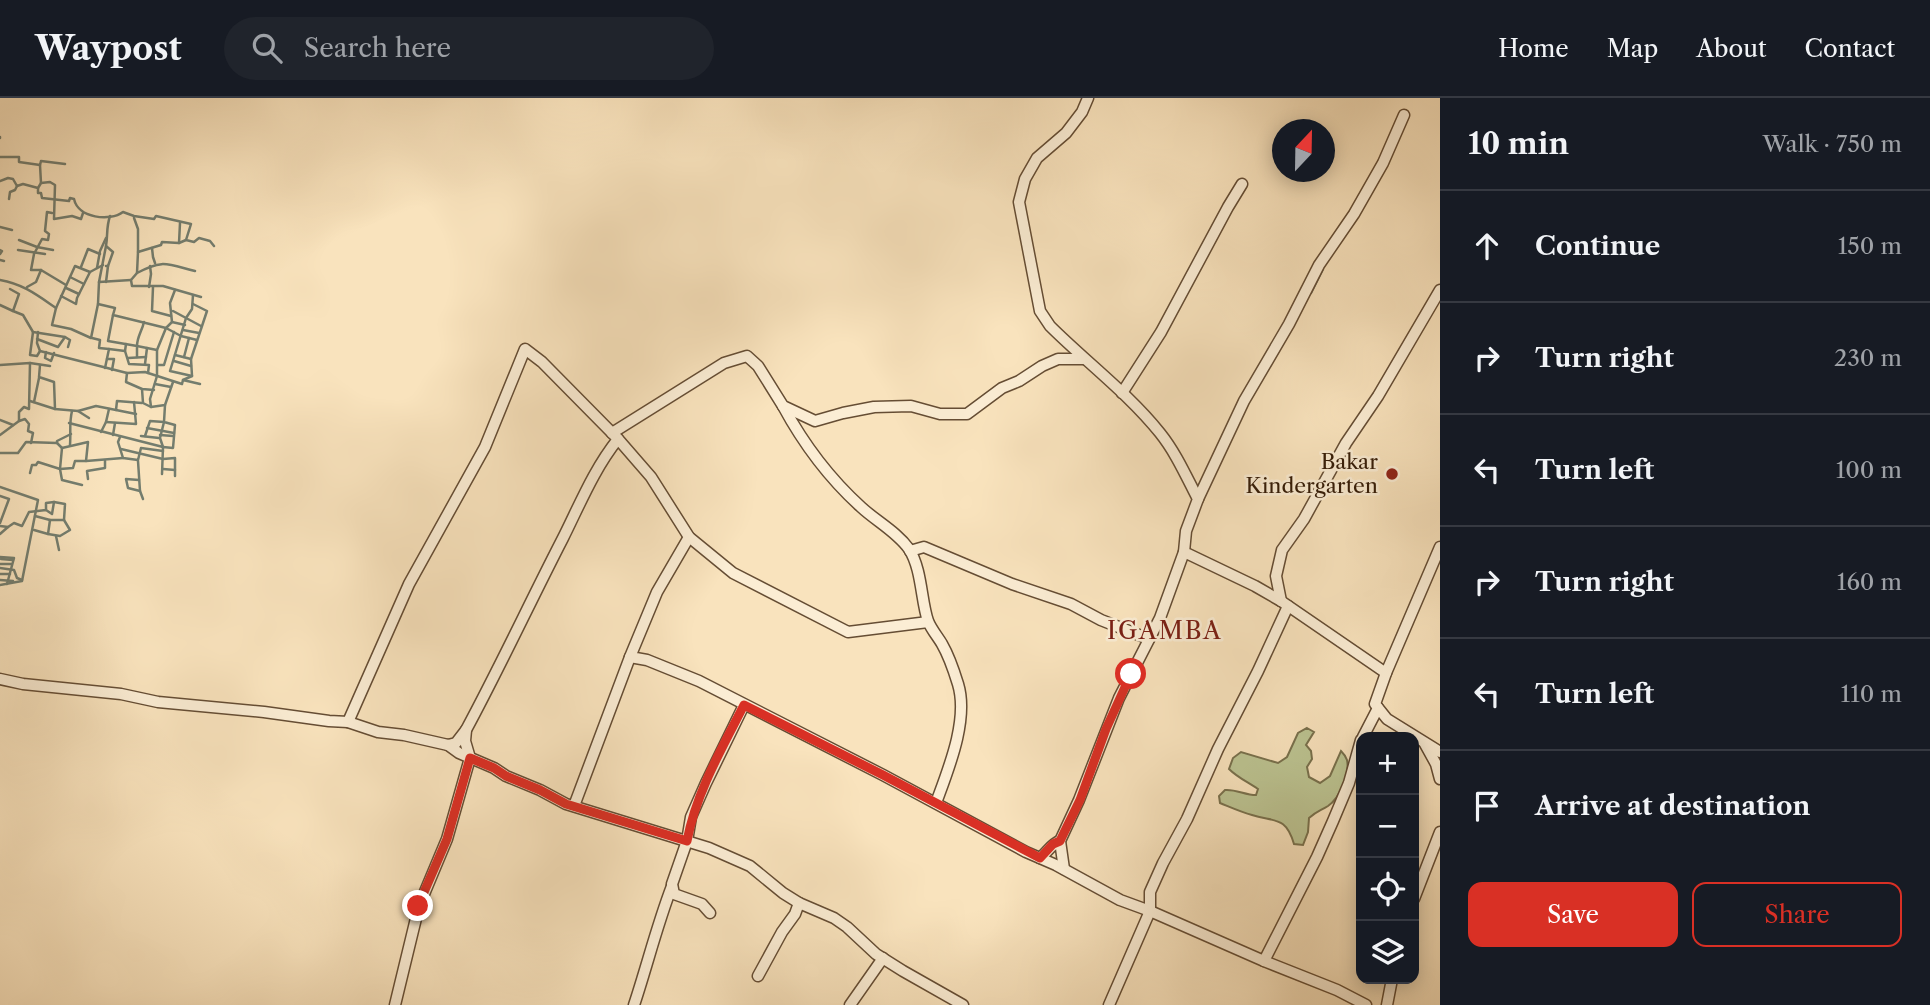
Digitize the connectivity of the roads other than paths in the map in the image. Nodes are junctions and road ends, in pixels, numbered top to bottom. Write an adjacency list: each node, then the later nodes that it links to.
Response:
1 (1088, 98): 5 (street)
2 (1404, 115): 9 (street)
3 (1242, 184): 6 (street)
4 (1440, 290): 14 (street)
5 (1084, 359): 6 (street); 7 (street)
6 (1122, 393): 9 (street)
7 (783, 406): 8 (street); 12 (street)
8 (615, 436): 10 (street); 22 (street); 23 (street)
9 (1198, 499): 13 (street)
10 (689, 537): 15 (street); 17 (street)
11 (1440, 547): 18 (street)
12 (910, 551): 15 (street); 16 (street)
13 (1184, 552): 14 (street); 16 (street)
14 (1285, 604): 18 (street); 41 (street)
15 (928, 622): 31 (street)
16 (1150, 639): 35 (street)
17 (630, 657): 20 (street); 32 (street)
18 (1386, 673): 21 (street)
19 (0, 679): 22 (street)
20 (744, 705): 31 (street); 34 (street)
21 (1378, 708): 24 (street); 25 (street)
22 (348, 722): 26 (street)
23 (466, 730): 26 (street); 28 (street)
24 (1366, 732)
25 (1425, 744): 27 (street); 30 (street)
26 (448, 746): 28 (street)
27 (1440, 751)
28 (470, 758): 32 (street); 47 (street)
29 (1356, 759): 44 (street)
30 (1440, 779)
31 (936, 803): 36 (street)
32 (574, 806): 34 (street)
33 (1440, 832): 39 (street)
34 (687, 841): 38 (street); 40 (street)
35 (1060, 841): 36 (street); 37 (street)
36 (1040, 858): 37 (street)
37 (1064, 869): 41 (street)
38 (673, 884): 42 (street); 48 (street)
39 (1419, 886)
40 (799, 903): 43 (street); 45 (street)
41 (1150, 911): 44 (street); 51 (street)
42 (709, 914)
43 (883, 958): 49 (street); 50 (street)
44 (1264, 961): 52 (street)
45 (758, 976)
46 (1391, 984): 53 (street)
47 (395, 1005)
48 (634, 1005)
49 (850, 1005)
50 (963, 1005)
51 (1109, 1005)
52 (1366, 1005)
53 (1387, 1005)

